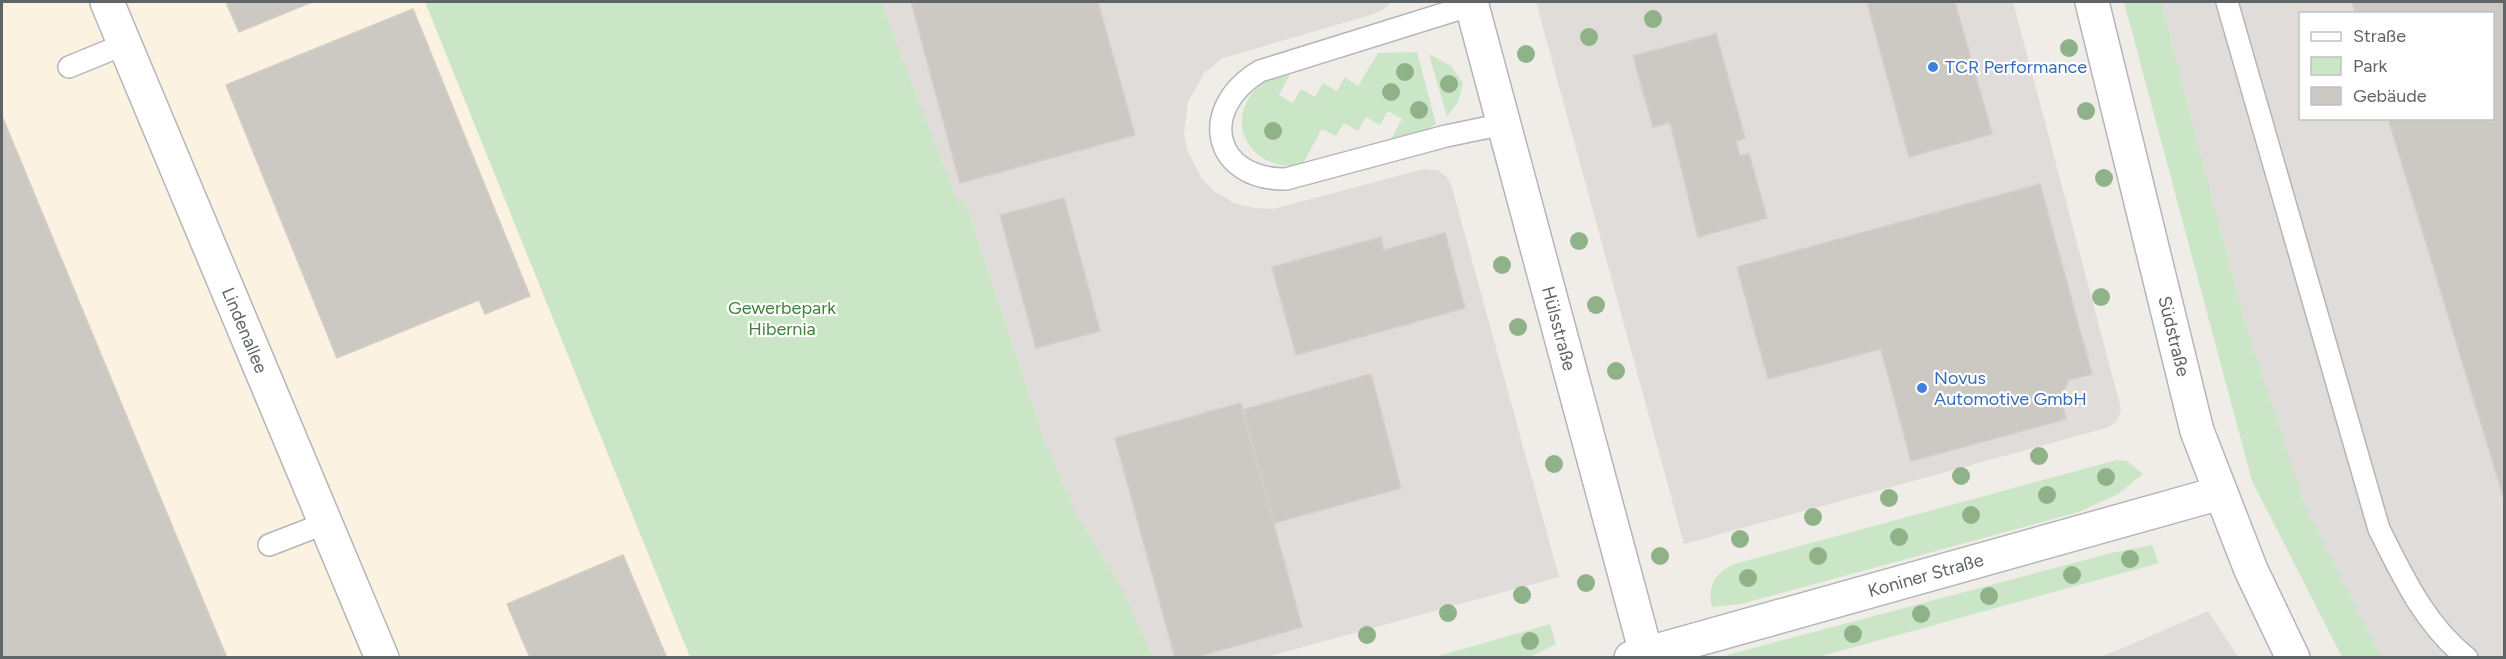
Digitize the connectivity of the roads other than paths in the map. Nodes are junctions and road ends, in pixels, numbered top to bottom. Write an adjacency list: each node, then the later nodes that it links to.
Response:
1 (107, 2): 5 (street, Lindenallee)
2 (2092, 2): 8 (street, Südstraße)
3 (2227, 2): 14 (lane)
4 (1472, 3): 7 (street, Hülsstraße); 7 (lane)
5 (125, 44): 6 (lane); 9 (street, Lindenallee)
6 (69, 67)
7 (1504, 124): 11 (street, Hülsstraße)
8 (2220, 493): 11 (street, Koniner Straße); 13 (street, Südstraße)
9 (326, 523): 10 (lane); 12 (street, Lindenallee)
10 (269, 545)
11 (1639, 655)
12 (382, 657)
13 (2293, 657)
14 (2467, 657)

